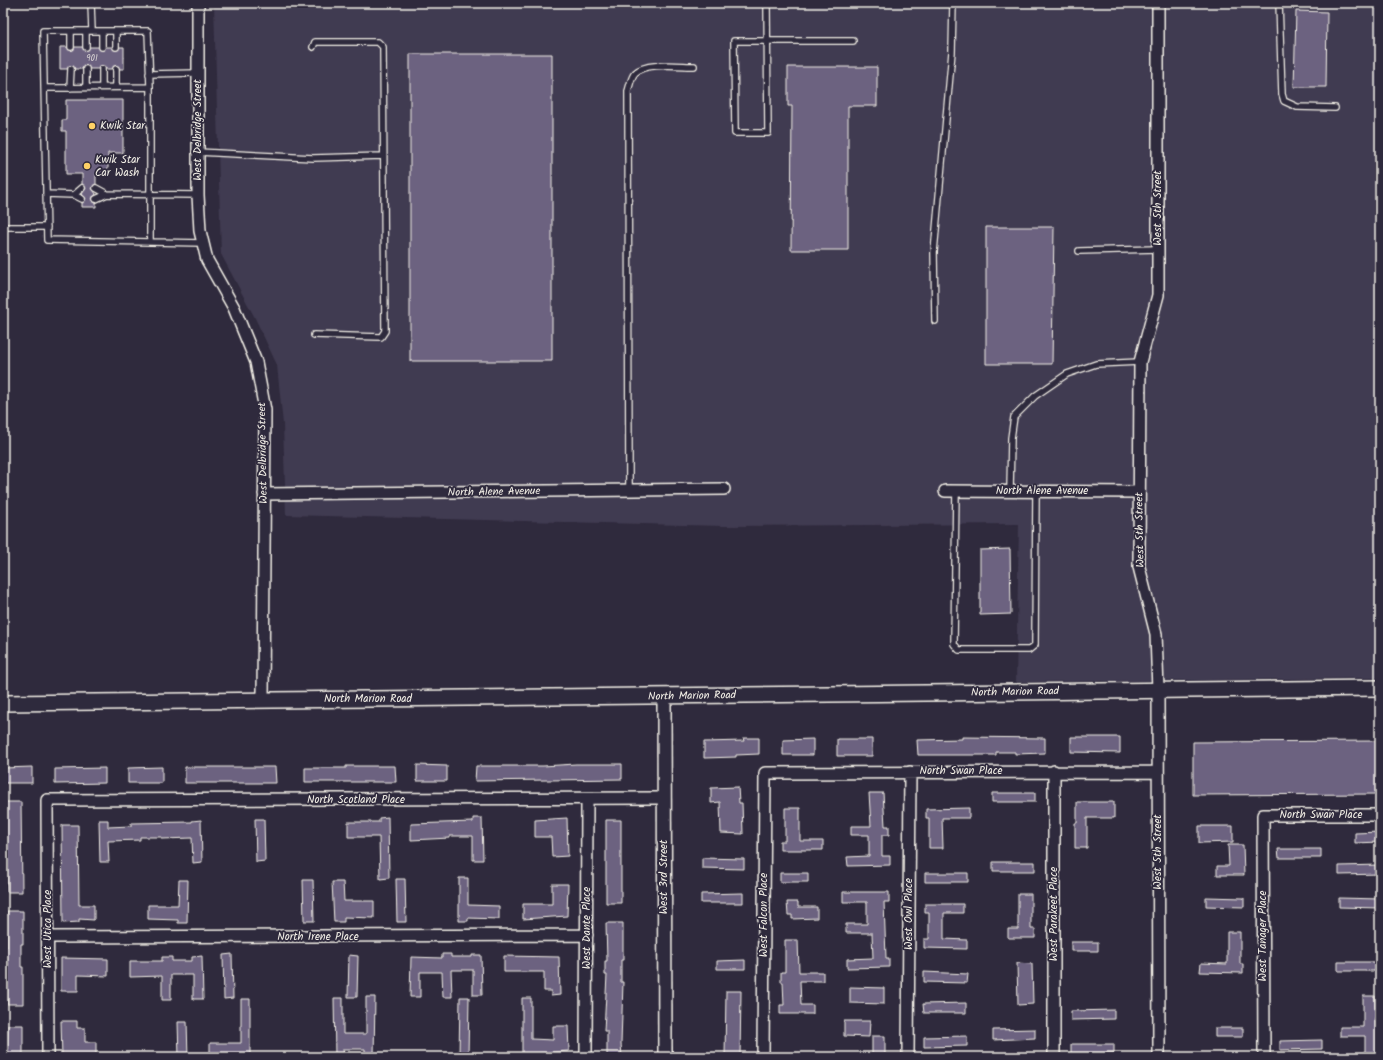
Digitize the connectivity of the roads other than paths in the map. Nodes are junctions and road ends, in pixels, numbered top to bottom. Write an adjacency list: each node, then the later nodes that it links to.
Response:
1 (91, 3): 8 (lane)
2 (198, 3): 23 (street, West Delbridge Street)
3 (767, 3): 11 (lane)
4 (953, 3): 49 (lane)
5 (1158, 3): 47 (street, West 5th Street)
6 (1279, 3): 31 (lane)
7 (71, 31): 8 (lane); 13 (lane); 28 (lane)
8 (89, 31): 9 (lane); 14 (lane)
9 (102, 31): 10 (lane); 15 (lane)
10 (116, 31): 16 (lane); 24 (lane)
11 (768, 41): 11 (lane); 12 (lane)
12 (853, 41)
13 (71, 47)
14 (86, 47)
15 (102, 47)
16 (116, 47)
17 (313, 47): 33 (lane)
18 (694, 66): 53 (lane)
19 (71, 69): 29 (lane)
20 (86, 69): 30 (lane)
21 (102, 69): 25 (lane)
22 (116, 69): 26 (lane)
23 (198, 73): 24 (lane); 32 (street, West Delbridge Street)
24 (149, 74): 27 (lane)
25 (102, 87): 26 (lane); 30 (lane)
26 (116, 87): 27 (lane)
27 (150, 87): 40 (lane)
28 (44, 88): 29 (lane); 36 (lane)
29 (70, 88): 30 (lane)
30 (86, 88)
31 (1335, 108)
32 (198, 152): 33 (lane); 39 (street, West Delbridge Street)
33 (384, 156): 50 (lane)
34 (82, 188): 38 (lane)
35 (96, 188): 37 (lane)
36 (46, 194): 38 (lane); 44 (lane)
37 (107, 194): 40 (lane); 42 (lane)
38 (74, 195): 41 (lane)
39 (198, 195): 40 (lane); 46 (street, West Delbridge Street)
40 (150, 196): 45 (lane)
41 (82, 199)
42 (96, 199)
43 (3, 227): 44 (lane)
44 (47, 227): 45 (lane)
45 (150, 242): 46 (lane)
46 (203, 243): 58 (street, West Delbridge Street)
47 (1158, 249): 48 (lane); 51 (street, West 5th Street)
48 (1079, 251)
49 (935, 321)
50 (314, 335)
51 (1140, 362): 55 (lane); 57 (street, West 5th Street)
52 (724, 489): 53 (street, North Alene Avenue)
53 (629, 490): 58 (street, North Alene Avenue)
54 (950, 491): 55 (street, North Alene Avenue); 56 (lane)
55 (1010, 491): 56 (street, North Alene Avenue)
56 (1036, 491): 57 (street, North Alene Avenue)
57 (1139, 492): 60 (street, West 5th Street)
58 (264, 494): 62 (street, West Delbridge Street)
59 (1380, 688): 60 (main road, North Marion Road)
60 (1158, 690): 61 (main road, North Marion Road); 66 (street, West 5th Street)
61 (664, 696): 62 (main road, North Marion Road); 68 (street, West 3rd Street)
62 (263, 700): 63 (main road, North Marion Road)
63 (3, 703)
64 (1054, 771): 65 (street, North Swan Place); 66 (street, North Swan Place); 80 (street, West Parakeet Place)
65 (910, 772): 67 (street, North Swan Place); 79 (street, West Owl Place)
66 (1157, 772): 81 (street, West 5th Street)
67 (765, 773): 78 (street, West Falcon Place)
68 (664, 798): 69 (street, North Scotland Place); 77 (street, West 3rd Street)
69 (587, 799): 70 (street, North Scotland Place); 73 (street, West Dante Place)
70 (47, 800): 74 (street, West Utica Place)
71 (1263, 815): 72 (street, North Swan Place); 82 (street, West Tanager Place)
72 (1380, 815)
73 (587, 936): 74 (street, North Irene Place); 76 (street, West Dante Place)
74 (48, 937): 75 (street, West Utica Place)
75 (48, 1057)
76 (586, 1057)
77 (665, 1057)
78 (763, 1057)
79 (908, 1057)
80 (1054, 1057)
81 (1159, 1057)
82 (1264, 1057)

